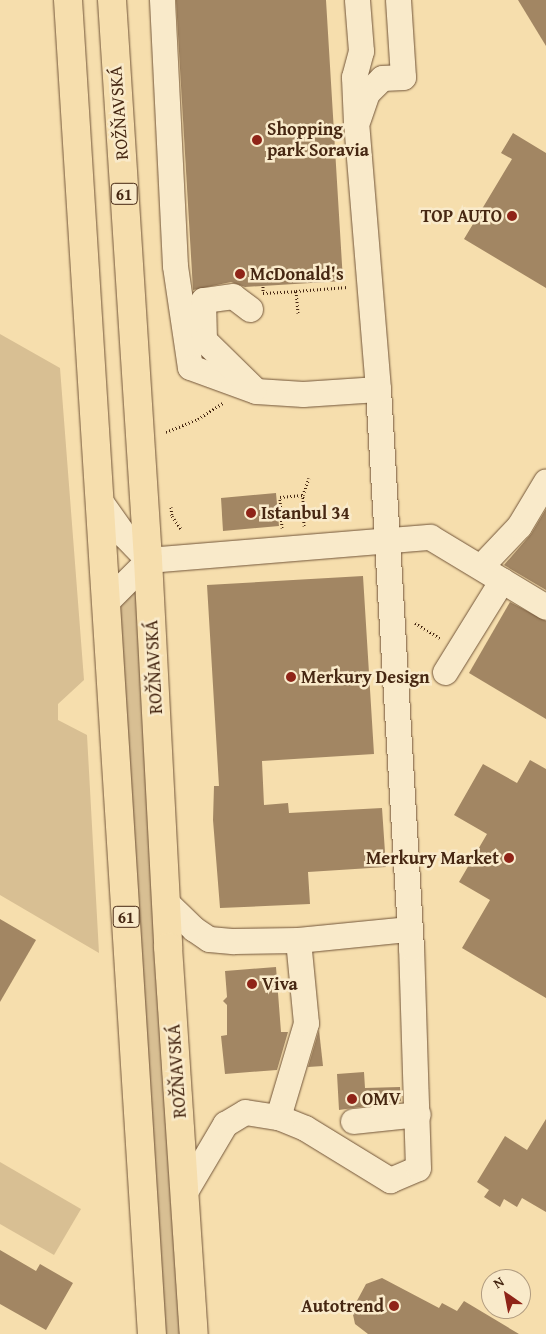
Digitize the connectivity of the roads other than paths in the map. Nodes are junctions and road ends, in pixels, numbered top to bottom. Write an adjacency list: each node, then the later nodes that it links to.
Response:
1 (68, 0): 13 (main road, 61)
2 (112, 0): 15 (main road, ROŽŇAVSKÁ / 61)
3 (162, 0): 10 (street)
4 (357, 0): 6 (street)
5 (398, 0): 7 (street)
6 (359, 59): 7 (street); 8 (street)
7 (382, 78): 8 (street)
8 (356, 123): 11 (street)
9 (250, 310): 10 (street)
10 (243, 387): 11 (street)
11 (378, 389): 14 (street)
12 (546, 480): 16 (street)
13 (100, 501): 15 (street); 18 (main road, 61)
14 (386, 539): 15 (street); 16 (street); 22 (street)
15 (148, 560): 18 (street); 21 (main road, ROŽŇAVSKÁ / 61)
16 (481, 566): 17 (street)
17 (502, 580): 19 (street); 20 (street)
18 (106, 601): 28 (main road, 61)
19 (546, 607)
20 (445, 672)
21 (167, 903): 23 (street); 27 (main road, ROŽŇAVSKÁ / 61)
22 (409, 929): 23 (street); 24 (street)
23 (298, 940): 25 (street)
24 (418, 1114): 25 (street); 26 (street)
25 (278, 1117): 27 (street)
26 (353, 1121)
27 (186, 1190): 29 (main road, ROŽŇAVSKÁ / 61)
28 (152, 1334)
29 (194, 1334)

